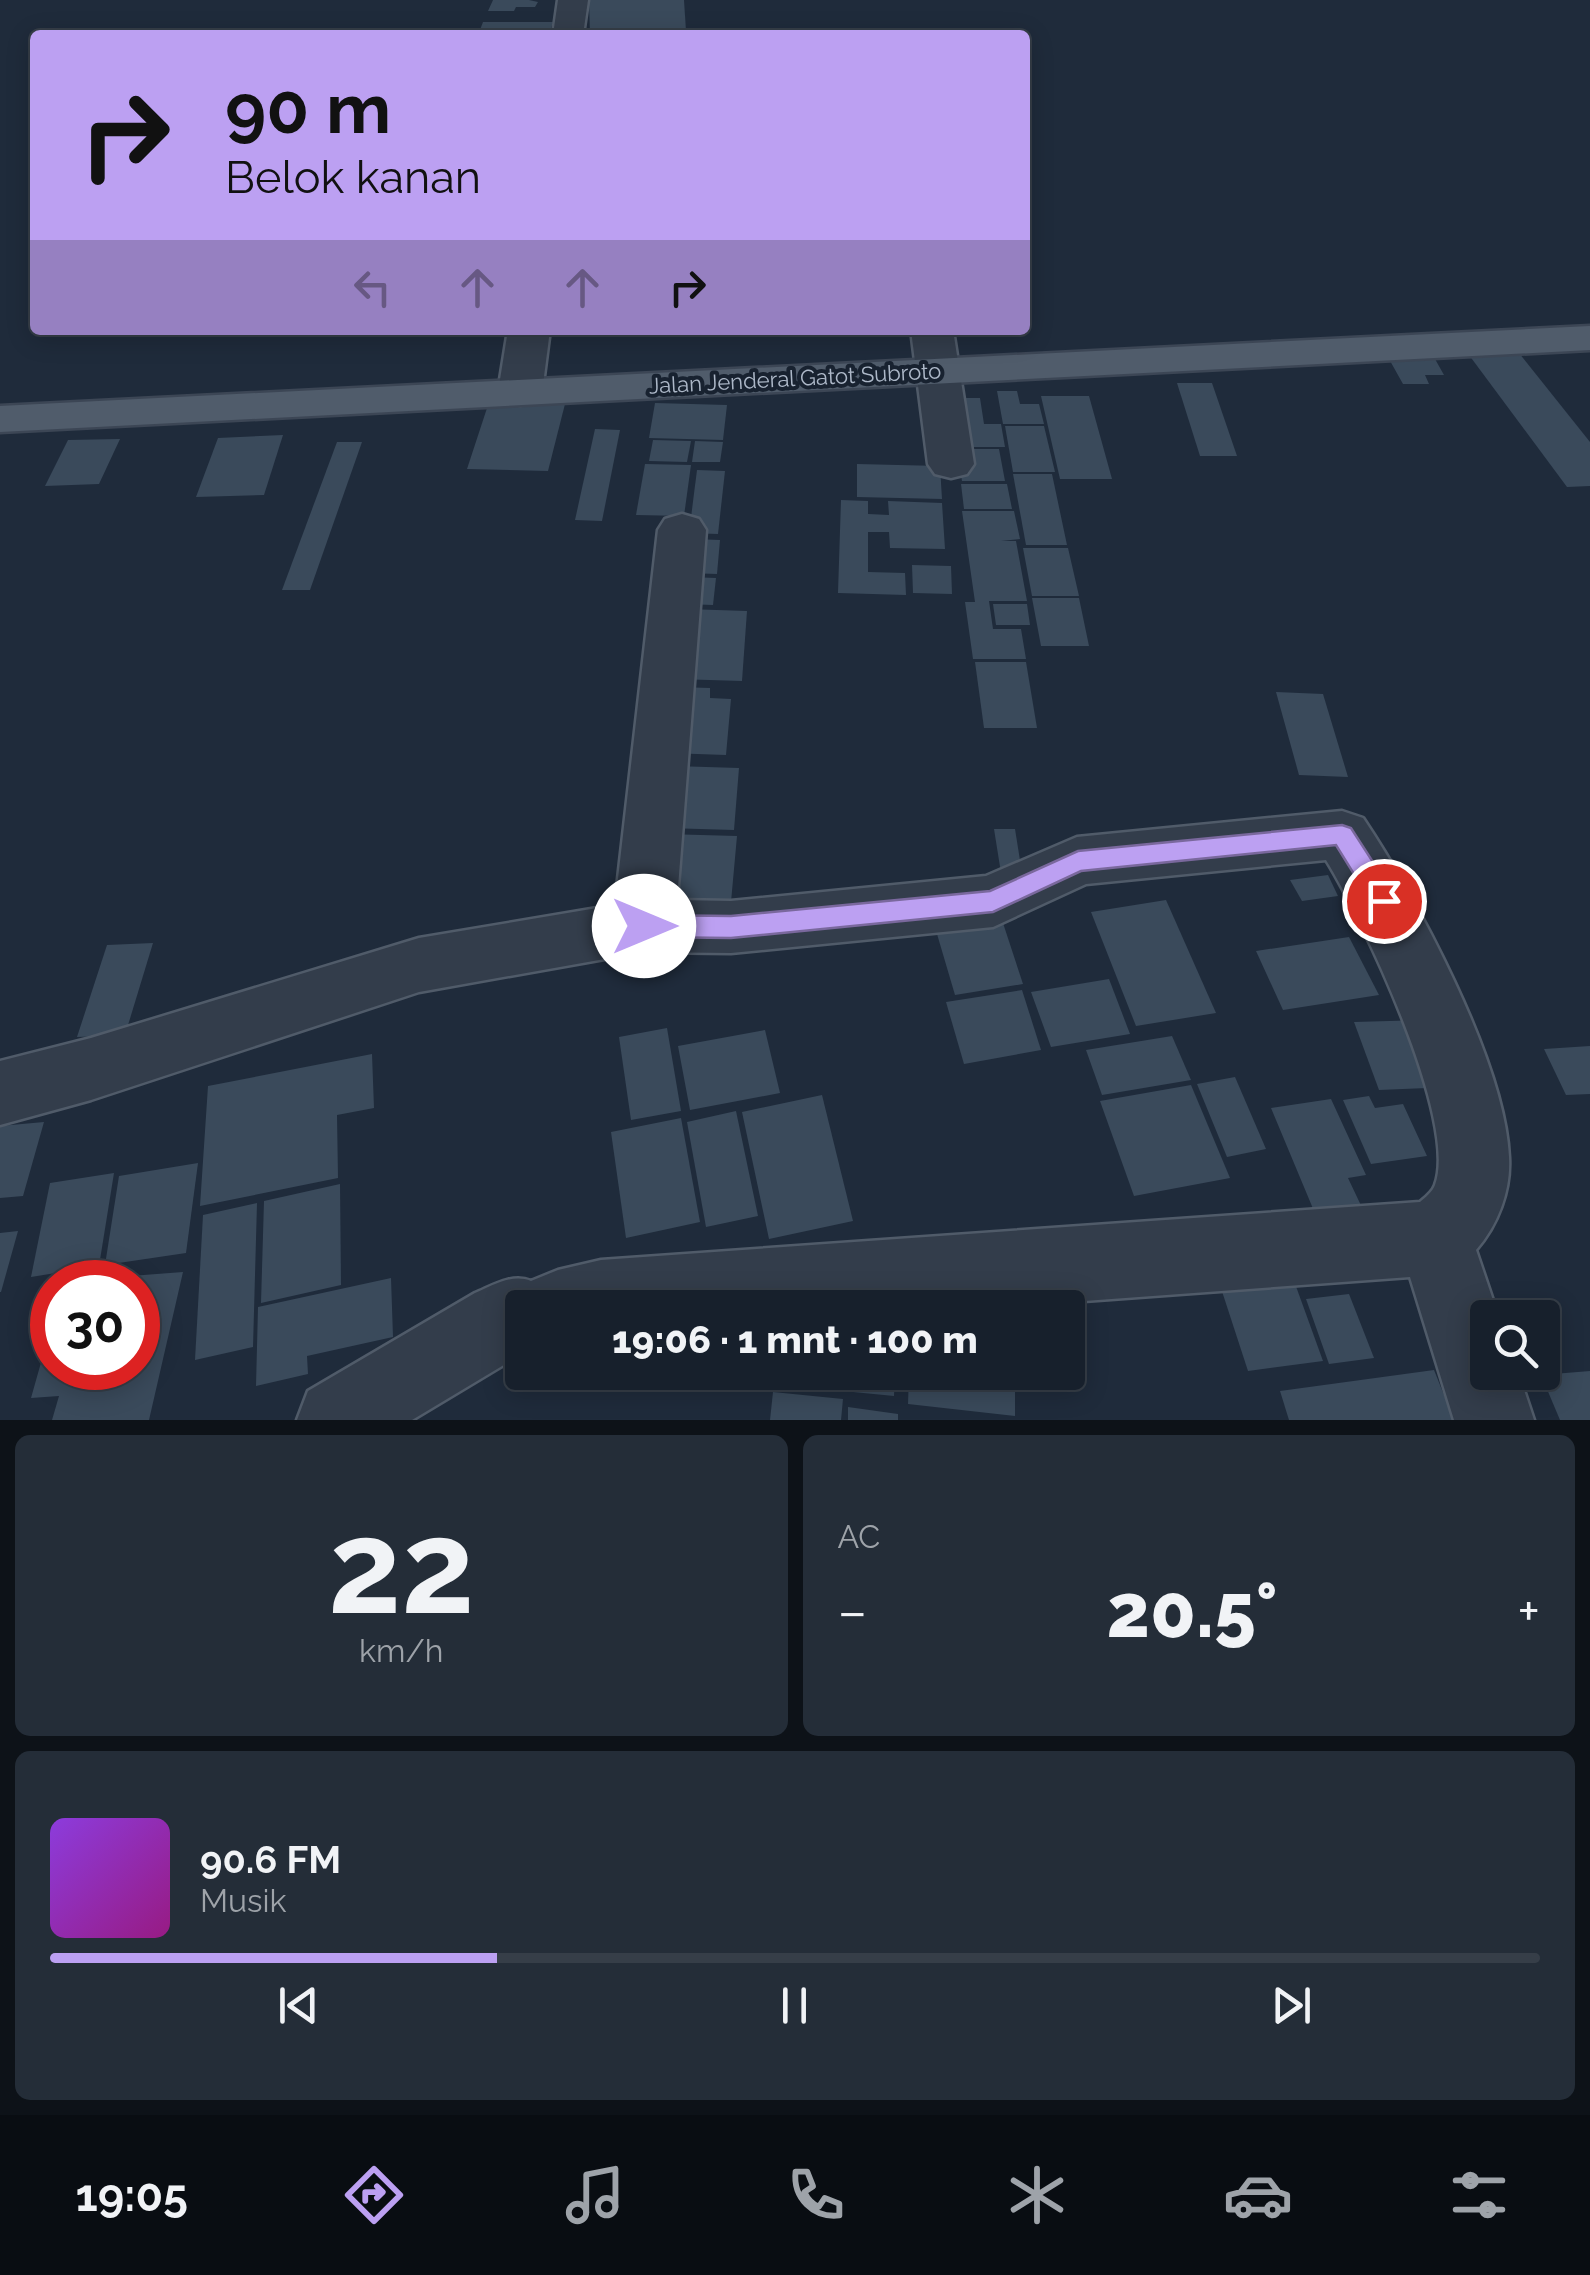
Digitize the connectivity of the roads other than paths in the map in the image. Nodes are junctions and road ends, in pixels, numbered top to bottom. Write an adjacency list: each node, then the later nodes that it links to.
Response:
1 (573, 0): 2 (street)
2 (569, 30)
3 (528, 335): 6 (street)
4 (1590, 338): 5 (main road, Jalan Jenderal Gatot Subroto)
5 (934, 350): 6 (main road, Jalan Jenderal Gatot Subroto); 8 (street)
6 (520, 392): 7 (main road, Jalan Jenderal Gatot Subroto)
7 (0, 420)
8 (951, 464)
9 (682, 530): 10 (street)
10 (644, 926): 11 (street); 12 (street)
11 (0, 1092)
12 (1435, 1238): 13 (street); 16 (street)
13 (711, 1290)
14 (505, 1319): 15 (street)
15 (336, 1420)
16 (1494, 1420)

